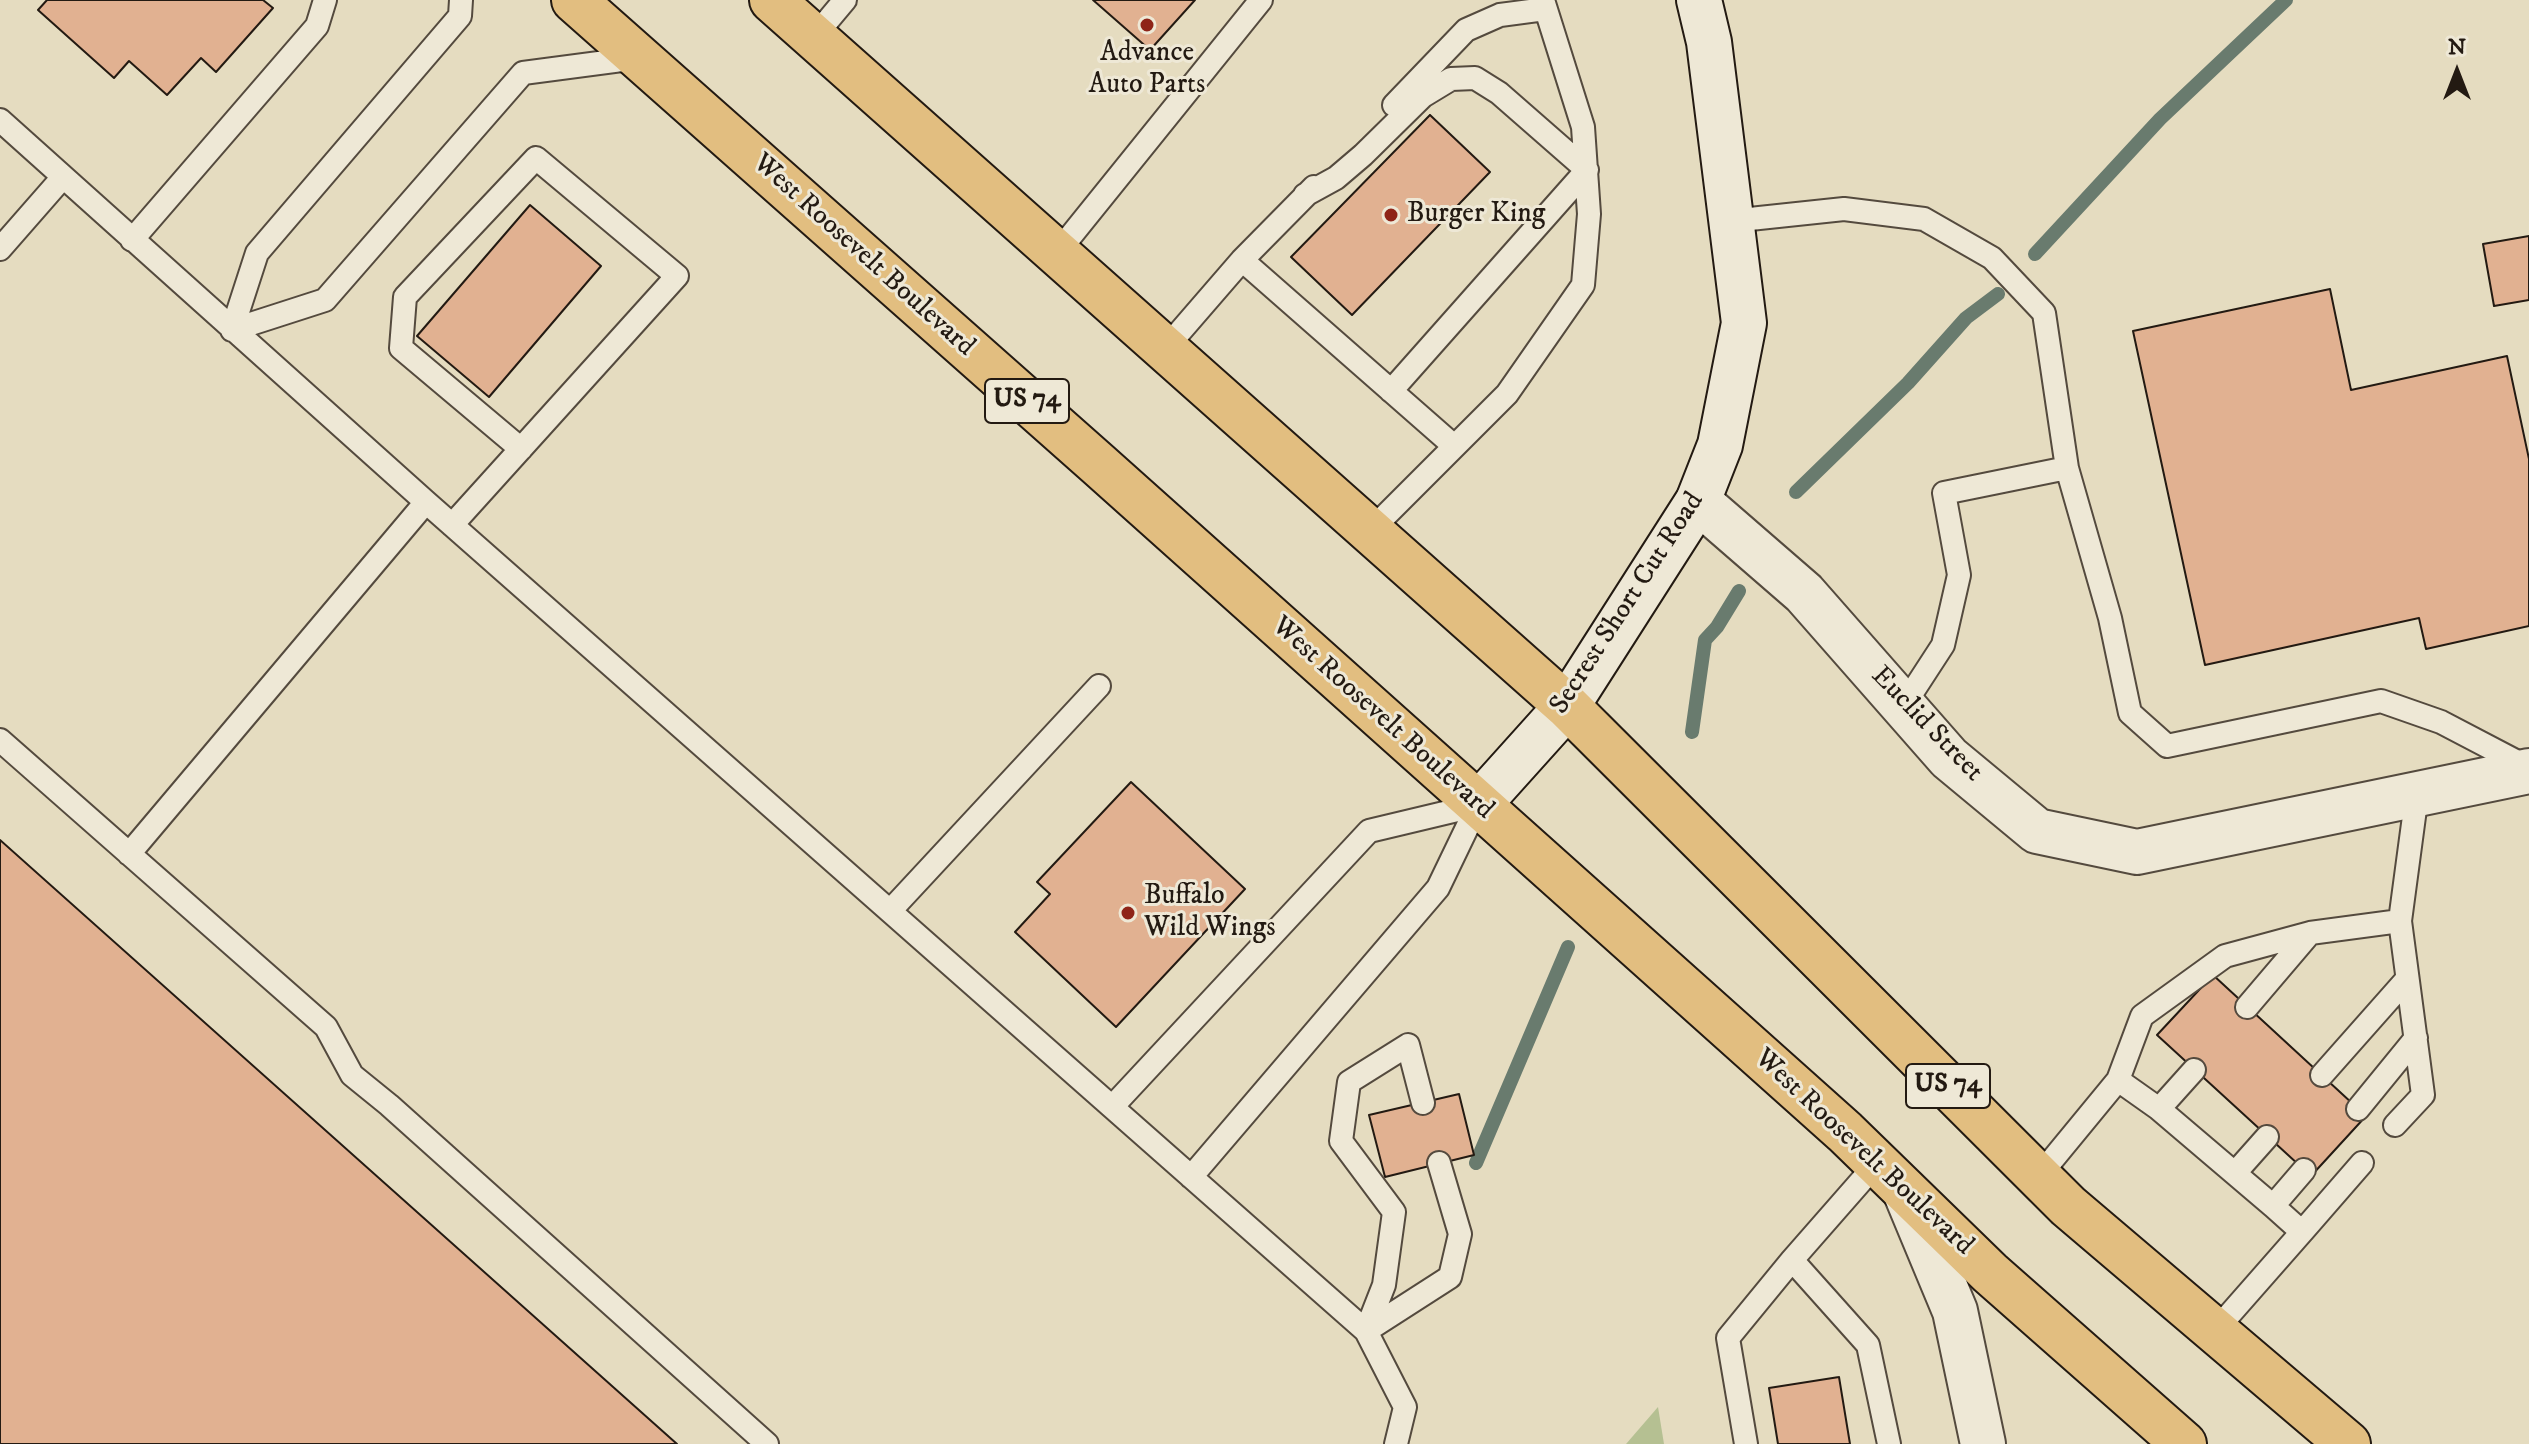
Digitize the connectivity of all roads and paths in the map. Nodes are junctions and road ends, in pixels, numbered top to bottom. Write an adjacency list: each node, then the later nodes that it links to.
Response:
1 (325, 0): 16 (lane)
2 (461, 0): 20 (lane)
3 (574, 0): 10 (highway, West Roosevelt Boulevard / US 74)
4 (772, 0): 9 (highway, US 74)
5 (845, 0): 9 (lane)
6 (1261, 0): 18 (lane)
7 (1699, 0): 15 (street, Secrest Short Cut Road)
8 (1544, 4): 12 (lane); 14 (lane)
9 (814, 37): 18 (highway, US 74)
10 (639, 58): 20 (lane); 36 (highway, West Roosevelt Boulevard / US 74)
11 (0, 120): 13 (lane)
12 (1587, 170): 14 (lane); 22 (lane); 23 (lane)
13 (63, 177): 16 (lane); 17 (lane)
14 (1305, 195): 19 (lane)
15 (1731, 221): 25 (lane); 26 (street, Secrest Short Cut Road)
16 (132, 240): 20 (lane)
17 (0, 249)
18 (1057, 253): 21 (highway, US 74)
19 (1242, 260): 21 (lane); 22 (lane)
20 (232, 330): 27 (lane)
21 (1165, 349): 29 (highway, US 74)
22 (1391, 391): 23 (lane)
23 (1454, 446): 29 (lane)
24 (521, 449): 24 (lane); 28 (lane)
25 (2067, 468): 31 (lane); 34 (lane)
26 (1698, 501): 31 (street, Euclid Street); 32 (street, Secrest Short Cut Road)
27 (426, 502): 28 (lane); 37 (lane)
28 (452, 525): 38 (lane)
29 (1370, 531): 32 (highway, US 74)
30 (1099, 686): 38 (lane)
31 (1904, 705): 35 (street, Euclid Street)
32 (1567, 706): 36 (street, Secrest Short Cut Road); 57 (highway, US 74)
33 (0, 740): 37 (lane)
34 (2529, 769): 35 (street, Euclid Street)
35 (2417, 794): 39 (lane)
36 (1478, 805): 48 (lane); 58 (lane); 59 (highway, West Roosevelt Boulevard / US 74)
37 (129, 854): 65 (lane)
38 (890, 911): 48 (lane)
39 (2400, 921): 40 (lane); 41 (lane)
40 (2310, 933): 42 (lane); 46 (lane)
41 (2407, 979): 43 (lane); 45 (lane)
42 (2247, 1007)
43 (2416, 1038): 50 (lane); 51 (lane)
44 (2194, 1070): 49 (lane)
45 (2322, 1075)
46 (2118, 1080): 49 (lane); 57 (lane)
47 (1423, 1103): 63 (lane)
48 (1112, 1107): 58 (lane)
49 (2159, 1109): 56 (lane)
50 (2358, 1109)
51 (2395, 1125)
52 (2267, 1137): 56 (lane)
53 (1439, 1163): 63 (lane)
54 (2362, 1163): 61 (lane)
55 (2304, 1170): 60 (lane)
56 (2235, 1173): 60 (lane)
57 (2039, 1176): 64 (highway, US 74)
58 (1191, 1177): 63 (lane)
59 (1891, 1177): 62 (lane); 69 (street); 70 (highway, West Roosevelt Boulevard / US 74)
60 (2273, 1206): 61 (lane)
61 (2302, 1232): 64 (lane)
62 (1792, 1260): 67 (lane); 68 (lane)
63 (1366, 1331): 66 (lane)
64 (2215, 1331): 71 (highway, US 74)
65 (767, 1444)
66 (1396, 1444)
67 (1746, 1444)
68 (1889, 1444)
69 (1983, 1444)
70 (2184, 1444)
71 (2348, 1444)

